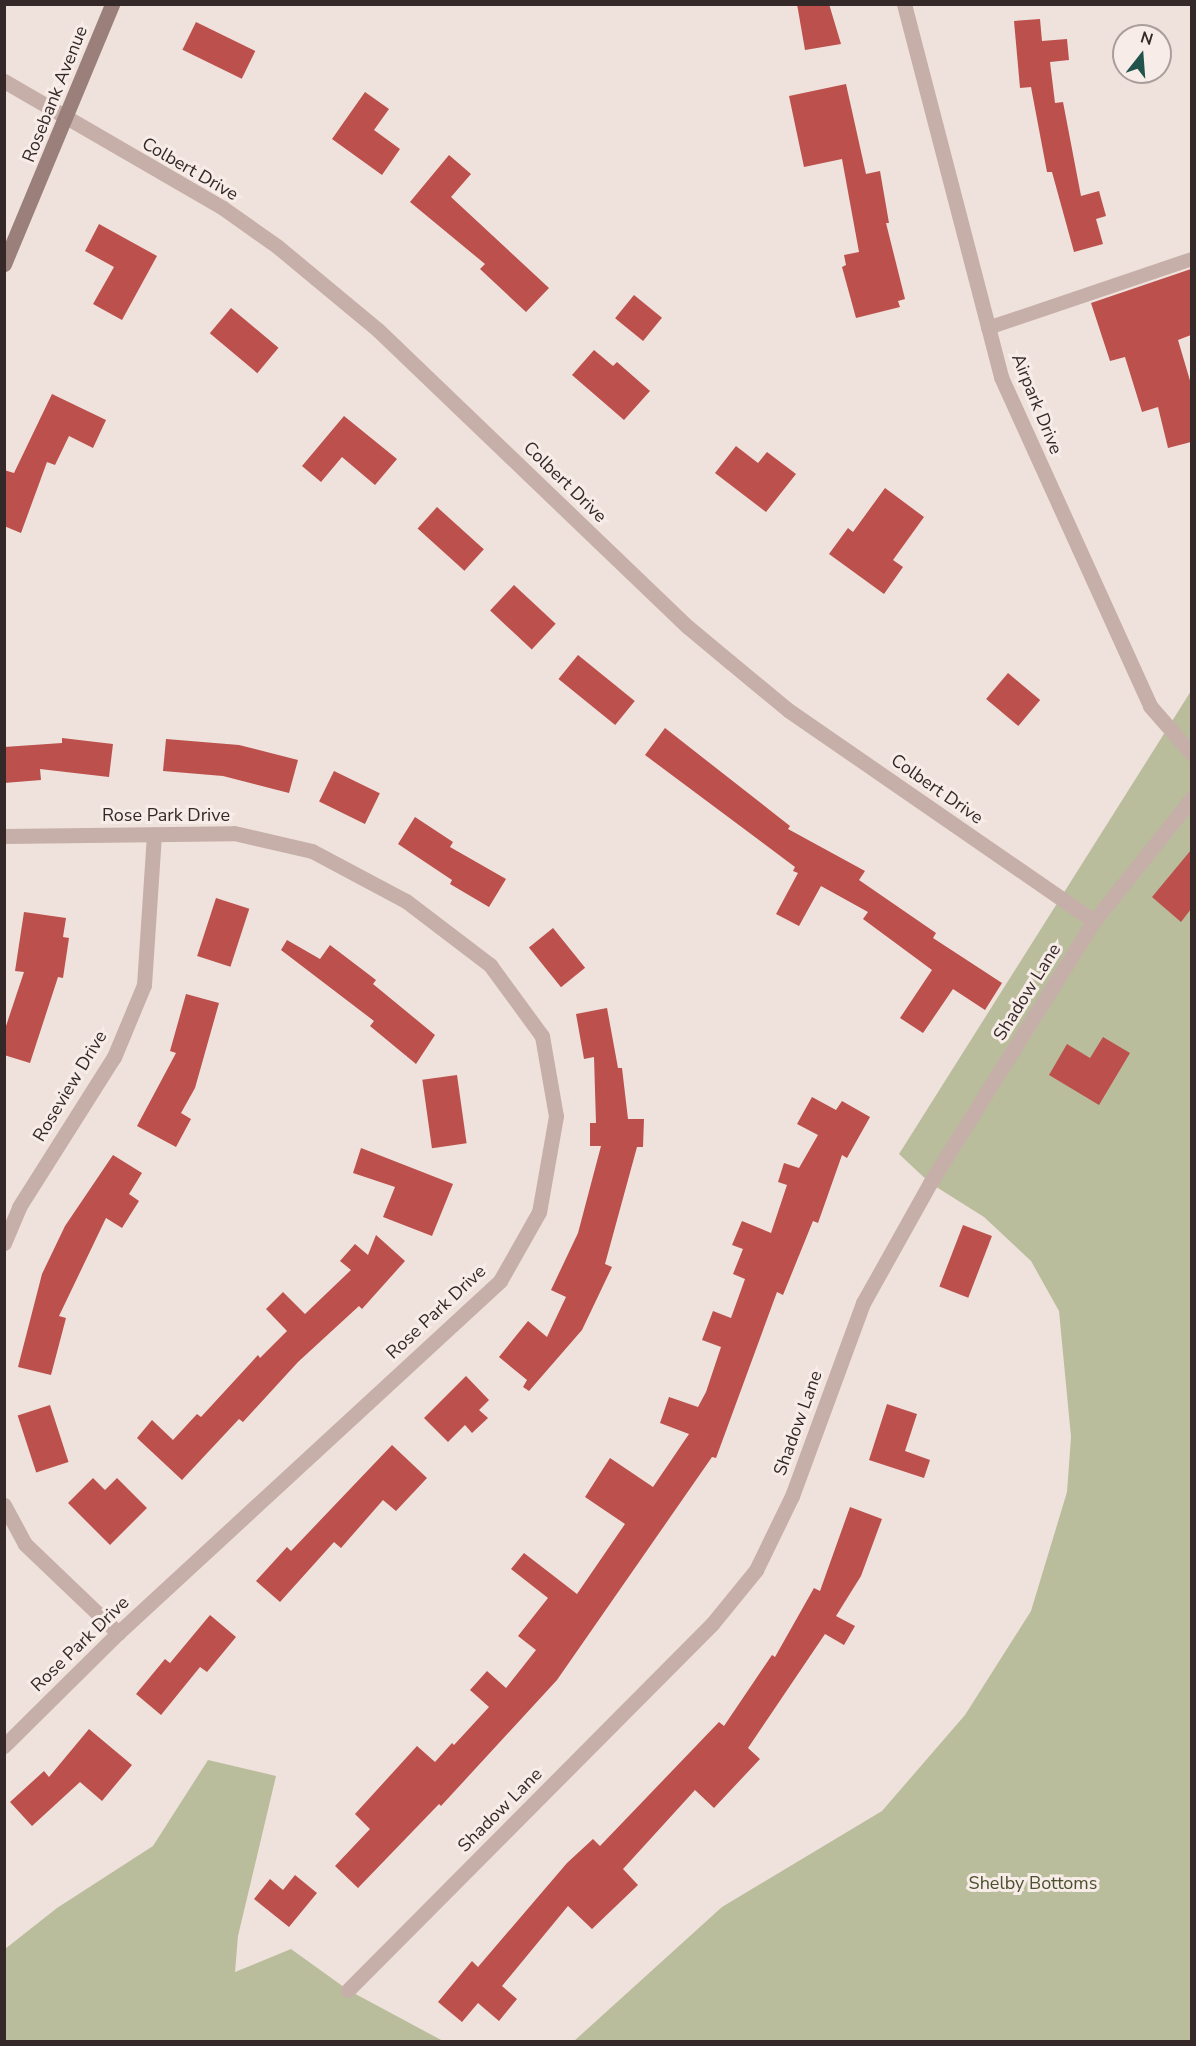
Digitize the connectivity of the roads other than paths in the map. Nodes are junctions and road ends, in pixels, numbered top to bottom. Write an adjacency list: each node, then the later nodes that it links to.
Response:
1 (112, 4): 4 (street, Rosebank Avenue)
2 (904, 4): 7 (street, Airpark Drive)
3 (4, 81): 4 (street, Colbert Drive)
4 (66, 118): 6 (street, Rosebank Avenue); 12 (street, Colbert Drive)
5 (1191, 259): 7 (lane)
6 (4, 264)
7 (988, 328): 8 (street, Airpark Drive)
8 (1191, 754)
9 (1191, 798): 12 (street, Shadow Lane)
10 (154, 834): 11 (street, Rose Park Drive); 13 (street, Roseview Drive); 15 (street, Rose Park Drive)
11 (4, 836)
12 (1094, 921): 17 (street, Shadow Lane)
13 (4, 1243)
14 (4, 1505): 15 (street)
15 (118, 1633): 16 (street, Rose Park Drive)
16 (4, 1746)
17 (348, 1990)

